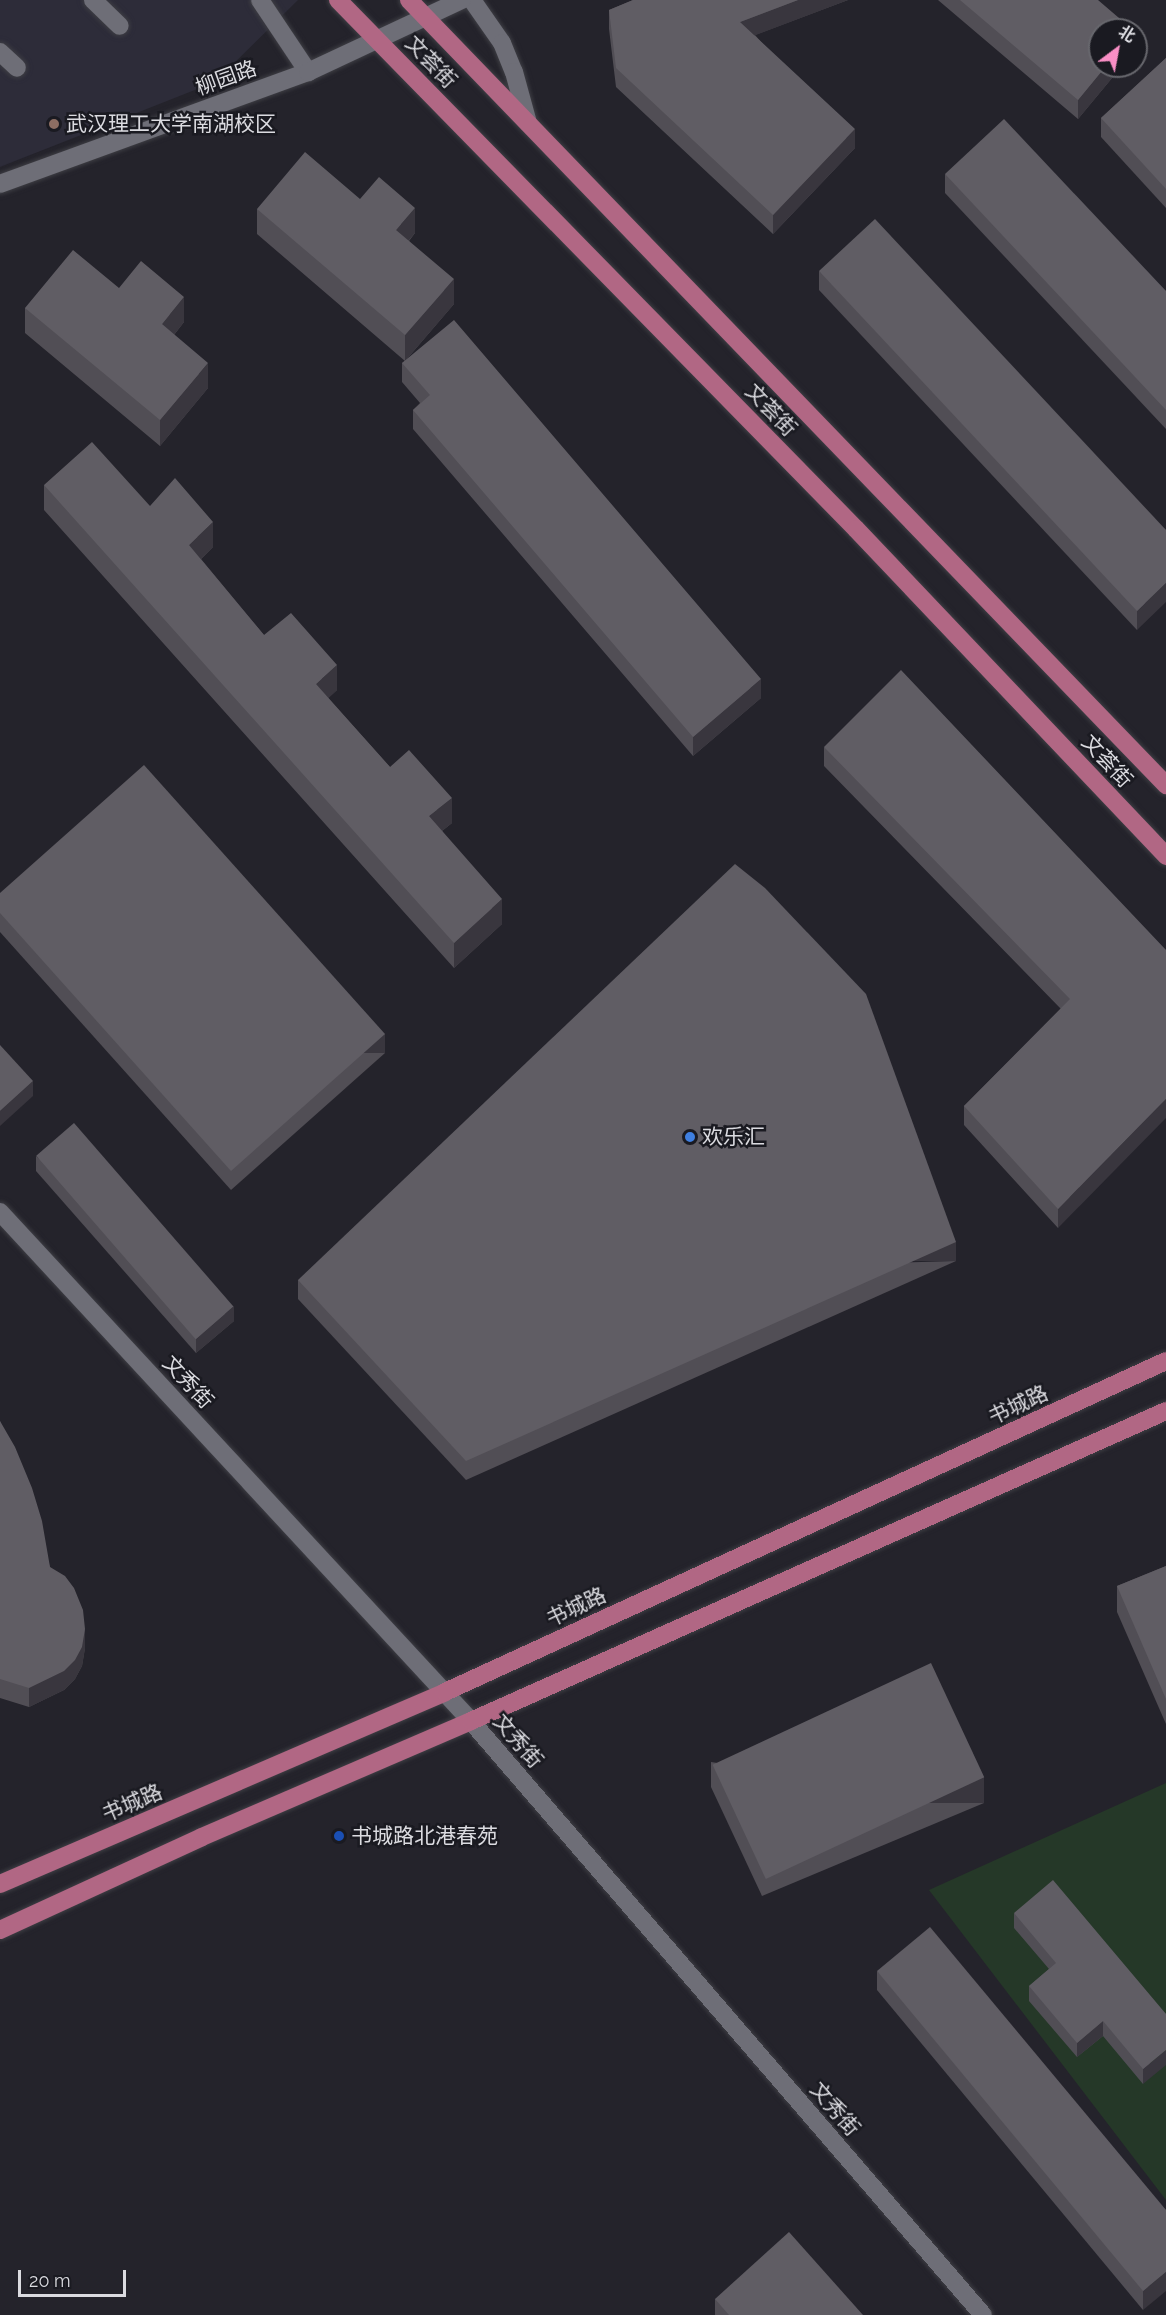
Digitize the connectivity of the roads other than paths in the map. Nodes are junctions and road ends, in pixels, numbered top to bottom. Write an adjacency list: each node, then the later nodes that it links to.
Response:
1 (93, 0): 8 (street)
2 (260, 0): 12 (street)
3 (338, 0): 9 (main road, 文荟街)
4 (409, 0): 7 (main road, 文荟街)
5 (462, 0): 7 (street, 柳园路)
6 (472, 0): 13 (street)
7 (426, 17): 9 (street, 柳园路); 13 (main road, 文荟街)
8 (120, 26)
9 (378, 39): 12 (street, 柳园路); 16 (main road, 文荟街)
10 (0, 52): 11 (street)
11 (17, 68)
12 (308, 72): 14 (street, 柳园路)
13 (528, 123): 15 (main road, 文荟街)
14 (0, 184)
15 (1166, 785)
16 (1166, 856)
17 (0, 1212): 20 (street, 文秀街)
18 (1166, 1361): 20 (main road, 书城路)
19 (1166, 1411): 21 (main road)
20 (445, 1692): 21 (street, 文秀街); 22 (main road, 书城路)
21 (471, 1721): 23 (main road); 24 (street, 文秀街)
22 (0, 1884)
23 (0, 1930)
24 (983, 2315)

